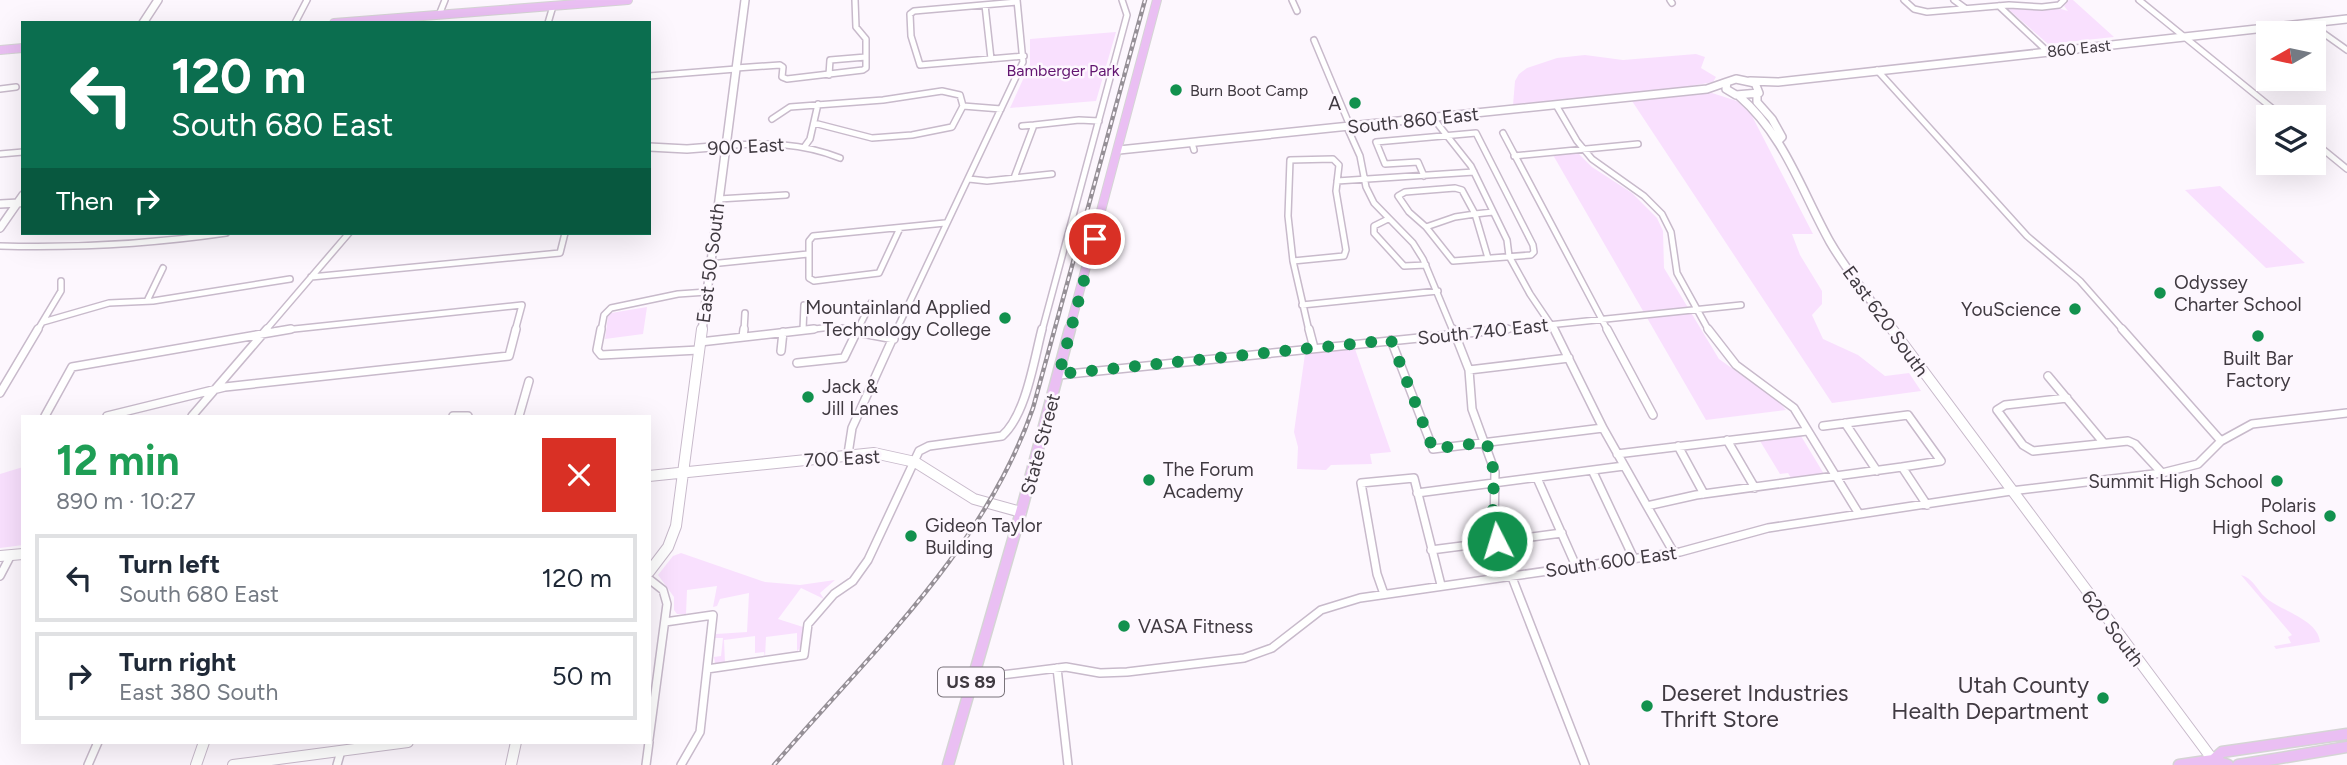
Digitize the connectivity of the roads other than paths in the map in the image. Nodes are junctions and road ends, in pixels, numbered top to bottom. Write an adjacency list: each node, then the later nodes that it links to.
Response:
1 (158, 0): 25 (street)
2 (307, 0): 26 (street)
3 (445, 0): 23 (street)
4 (521, 0): 21 (street)
5 (628, 0): 15 (main road)
6 (745, 0): 41 (street, East 50 South)
7 (855, 0): 39 (street)
8 (1122, 0): 61 (street)
9 (1157, 0): 74 (main road, State Street / US 89)
10 (1292, 0): 22 (street)
11 (1903, 0): 20 (street)
12 (1954, 0): 20 (street)
13 (2064, 0): 19 (street)
14 (2138, 0): 32 (street)
15 (600, 1): 18 (main road)
16 (1017, 1): 17 (street); 38 (street)
17 (985, 5): 40 (street); 40 (street)
18 (553, 6): 21 (main road); 28 (street)
19 (1998, 6): 20 (street); 37 (street)
20 (1965, 8)
21 (518, 9): 23 (main road)
22 (1297, 11)
23 (439, 15): 27 (main road)
24 (2347, 19): 29 (street, 860 East)
25 (144, 21)
26 (296, 21)
27 (360, 21)
28 (549, 21)
29 (2326, 21)
30 (2256, 29): 32 (street, 860 East)
31 (2326, 35): 36 (street)
32 (2184, 37): 37 (street, 860 East); 56 (street)
33 (1314, 40): 65 (street)
34 (21, 48): 35 (main road)
35 (0, 50)
36 (2347, 50)
37 (2047, 51): 42 (street, 860 East)
38 (1024, 56): 40 (street); 58 (street)
39 (866, 57): 43 (street); 43 (street)
40 (991, 59)
41 (736, 68): 43 (street); 44 (street); 71 (street, East 50 South)
42 (1877, 70): 47 (street, 860 East); 156 (street)
43 (829, 75)
44 (651, 76)
45 (1750, 81): 46 (street, South 860 East); 47 (street); 52 (street, East 620 South)
46 (1727, 82): 50 (street, South 860 East); 51 (street)
47 (1778, 82): 52 (street)
48 (16, 87): 49 (street)
49 (0, 89)
50 (1707, 89): 51 (street, South 860 East); 55 (street, South 860 East)
51 (1729, 92): 53 (street, South 860 East)
52 (1758, 94): 53 (street); 68 (street, East 620 South)
53 (1739, 96): 68 (street, East 620 South)
54 (818, 104): 57 (street); 60 (street); 62 (street)
55 (1556, 105): 59 (street, South 860 East); 73 (street)
56 (2268, 105)
57 (962, 106): 58 (street); 62 (street)
58 (1000, 111): 85 (street)
59 (1433, 118): 65 (street, South 860 East); 67 (street)
60 (772, 119)
61 (1099, 121): 63 (street); 162 (street)
62 (814, 125): 70 (street)
63 (1034, 125): 64 (street); 84 (street)
64 (1021, 126)
65 (1349, 127): 74 (street, South 860 East); 87 (street)
66 (1503, 133): 78 (street)
67 (1444, 135): 81 (street); 83 (street); 104 (street)
68 (1779, 140): 174 (street, East 620 South)
69 (1638, 144): 73 (street)
70 (802, 145): 71 (street, 900 East); 79 (street, 900 East)
71 (725, 146): 72 (street, 900 East); 89 (street, East 50 South)
72 (651, 147)
73 (1583, 149): 78 (street); 120 (street)
74 (1119, 150): 139 (main road, State Street / US 89)
75 (21, 152): 77 (street)
76 (2326, 152): 80 (street)
77 (0, 155)
78 (1514, 156): 122 (street)
79 (840, 158)
80 (2347, 169)
81 (1474, 172): 83 (street); 92 (street)
82 (1052, 174): 84 (street)
83 (1424, 176): 87 (street)
84 (1014, 178): 85 (street)
85 (968, 179): 95 (street)
86 (1337, 181): 87 (street); 106 (street); 106 (street)
87 (1365, 181): 94 (street)
88 (786, 195): 89 (street)
89 (719, 199): 107 (street, East 50 South)
90 (21, 200): 91 (street); 97 (street)
91 (0, 204)
92 (1493, 212): 93 (street); 104 (street)
93 (1475, 214): 96 (street); 96 (street); 105 (street)
94 (1388, 219): 108 (street); 108 (street)
95 (945, 223): 98 (street); 131 (street)
96 (1426, 227): 105 (street)
97 (0, 228)
98 (900, 228): 103 (street); 103 (street)
99 (212, 235): 102 (street)
100 (347, 235): 110 (street)
101 (564, 235): 110 (street)
102 (0, 247)
103 (808, 254): 107 (street)
104 (1509, 256): 105 (street); 124 (street)
105 (1488, 258)
106 (1292, 261): 118 (street)
107 (710, 264): 114 (street, East 50 South)
108 (1426, 265): 113 (street)
109 (163, 268): 115 (street)
110 (312, 277): 128 (street)
111 (290, 279): 115 (street)
112 (61, 281): 123 (street)
113 (1438, 291): 118 (street); 129 (street)
114 (706, 292): 133 (street, East 50 South); 133 (street)
115 (146, 302): 123 (street)
116 (871, 303): 127 (street)
117 (804, 305): 125 (street)
118 (1302, 305): 134 (street)
119 (1741, 305): 120 (street, South 740 East)
120 (1698, 309): 122 (street, South 740 East); 154 (street)
121 (745, 313): 130 (street)
122 (1601, 320): 124 (street, South 740 East); 150 (street)
123 (43, 322): 143 (street)
124 (1552, 324): 129 (street, South 740 East); 136 (street)
125 (803, 330): 126 (street); 127 (street)
126 (783, 332): 130 (street); 135 (street)
127 (858, 332): 131 (street); 137 (street)
128 (262, 334): 142 (street); 142 (street); 146 (street)
129 (1454, 334): 132 (street, South 740 East); 138 (street)
130 (743, 337): 133 (street)
131 (894, 339): 160 (street)
132 (1391, 340): 134 (street, South 740 East); 157 (street)
133 (700, 346): 166 (street, East 50 South)
134 (1314, 348): 139 (street, South 740 East)
135 (781, 351)
136 (1569, 358): 138 (street); 153 (street)
137 (797, 363)
138 (1469, 370): 157 (street)
139 (1059, 374): 179 (main road, State Street / US 89)
140 (2048, 376): 144 (street)
141 (529, 381): 149 (street)
142 (215, 389): 147 (street); 148 (street)
143 (0, 393)
144 (2067, 398): 158 (street); 158 (street)
145 (2347, 413): 156 (street, South 600 East)
146 (46, 415)
147 (111, 415)
148 (193, 415)
149 (519, 415)
150 (1653, 415)
151 (1844, 424): 152 (street); 164 (street); 165 (street)
152 (1823, 426)
153 (1604, 428): 157 (street); 161 (street)
154 (1807, 431): 155 (street); 170 (street)
155 (1727, 440): 159 (street); 173 (street)
156 (2221, 441): 168 (street, South 600 East)
157 (1486, 442): 172 (street)
158 (2103, 442): 168 (street)
159 (1678, 446): 161 (street); 176 (street)
160 (848, 454): 162 (street, 700 East); 166 (street, 700 East)
161 (1617, 454): 163 (street)
162 (915, 462): 179 (street, 700 East); 198 (street)
163 (1623, 466): 167 (street); 178 (street)
164 (1902, 467): 165 (street); 177 (street)
165 (1877, 471): 170 (street)
166 (685, 472): 169 (street, 700 East); 190 (street, East 50 South)
167 (1593, 472): 171 (street); 188 (street)
168 (2162, 473): 174 (street, South 600 East)
169 (651, 476)
170 (1836, 477): 173 (street); 180 (street)
171 (1537, 478): 172 (street); 181 (street)
172 (1494, 484): 175 (street); 182 (street)
173 (1755, 488): 176 (street)
174 (2011, 491): 177 (street, South 600 East); 209 (street, 620 South)
175 (1417, 494): 183 (street); 195 (street)
176 (1703, 494): 178 (street)
177 (1927, 505): 180 (street, South 600 East)
178 (1647, 506): 184 (street)
179 (1021, 512): 199 (main road, State Street / US 89)
180 (1859, 514): 184 (street, South 600 East)
181 (1562, 533): 182 (street); 189 (street)
182 (1497, 541): 183 (street); 191 (street)
183 (1431, 550): 194 (street)
184 (1674, 553): 188 (street, South 600 East)
185 (21, 554): 186 (street)
186 (11, 555): 187 (street); 192 (street)
187 (0, 556)
188 (1634, 559): 189 (street, South 600 East)
189 (1576, 566): 191 (street, South 600 East)
190 (651, 569)
191 (1509, 575): 194 (street, South 600 East); 219 (street)
192 (0, 576)
193 (651, 581): 196 (street)
194 (1441, 585): 195 (street, South 600 East)
195 (1384, 594): 197 (street, South 600 East)
196 (665, 622): 198 (street); 200 (street)
197 (1056, 668): 199 (street, South 600 East); 218 (street)
198 (707, 669): 216 (street)
199 (974, 674): 217 (main road, State Street / US 89)
200 (651, 710)
201 (2347, 734): 209 (main road)
202 (97, 744): 210 (street)
203 (203, 744): 211 (street)
204 (378, 744): 208 (street)
205 (516, 744): 214 (street)
206 (649, 744): 215 (street)
207 (2347, 747): 222 (main road)
208 (341, 751): 212 (street); 213 (street)
209 (2214, 763): 220 (main road); 221 (main road)
210 (88, 765)
211 (196, 765)
212 (233, 765)
213 (337, 765)
214 (511, 765)
215 (646, 765)
216 (681, 765)
217 (948, 765)
218 (1068, 765)
219 (1585, 765)
220 (2179, 765)
221 (2228, 765)
222 (2238, 765)

